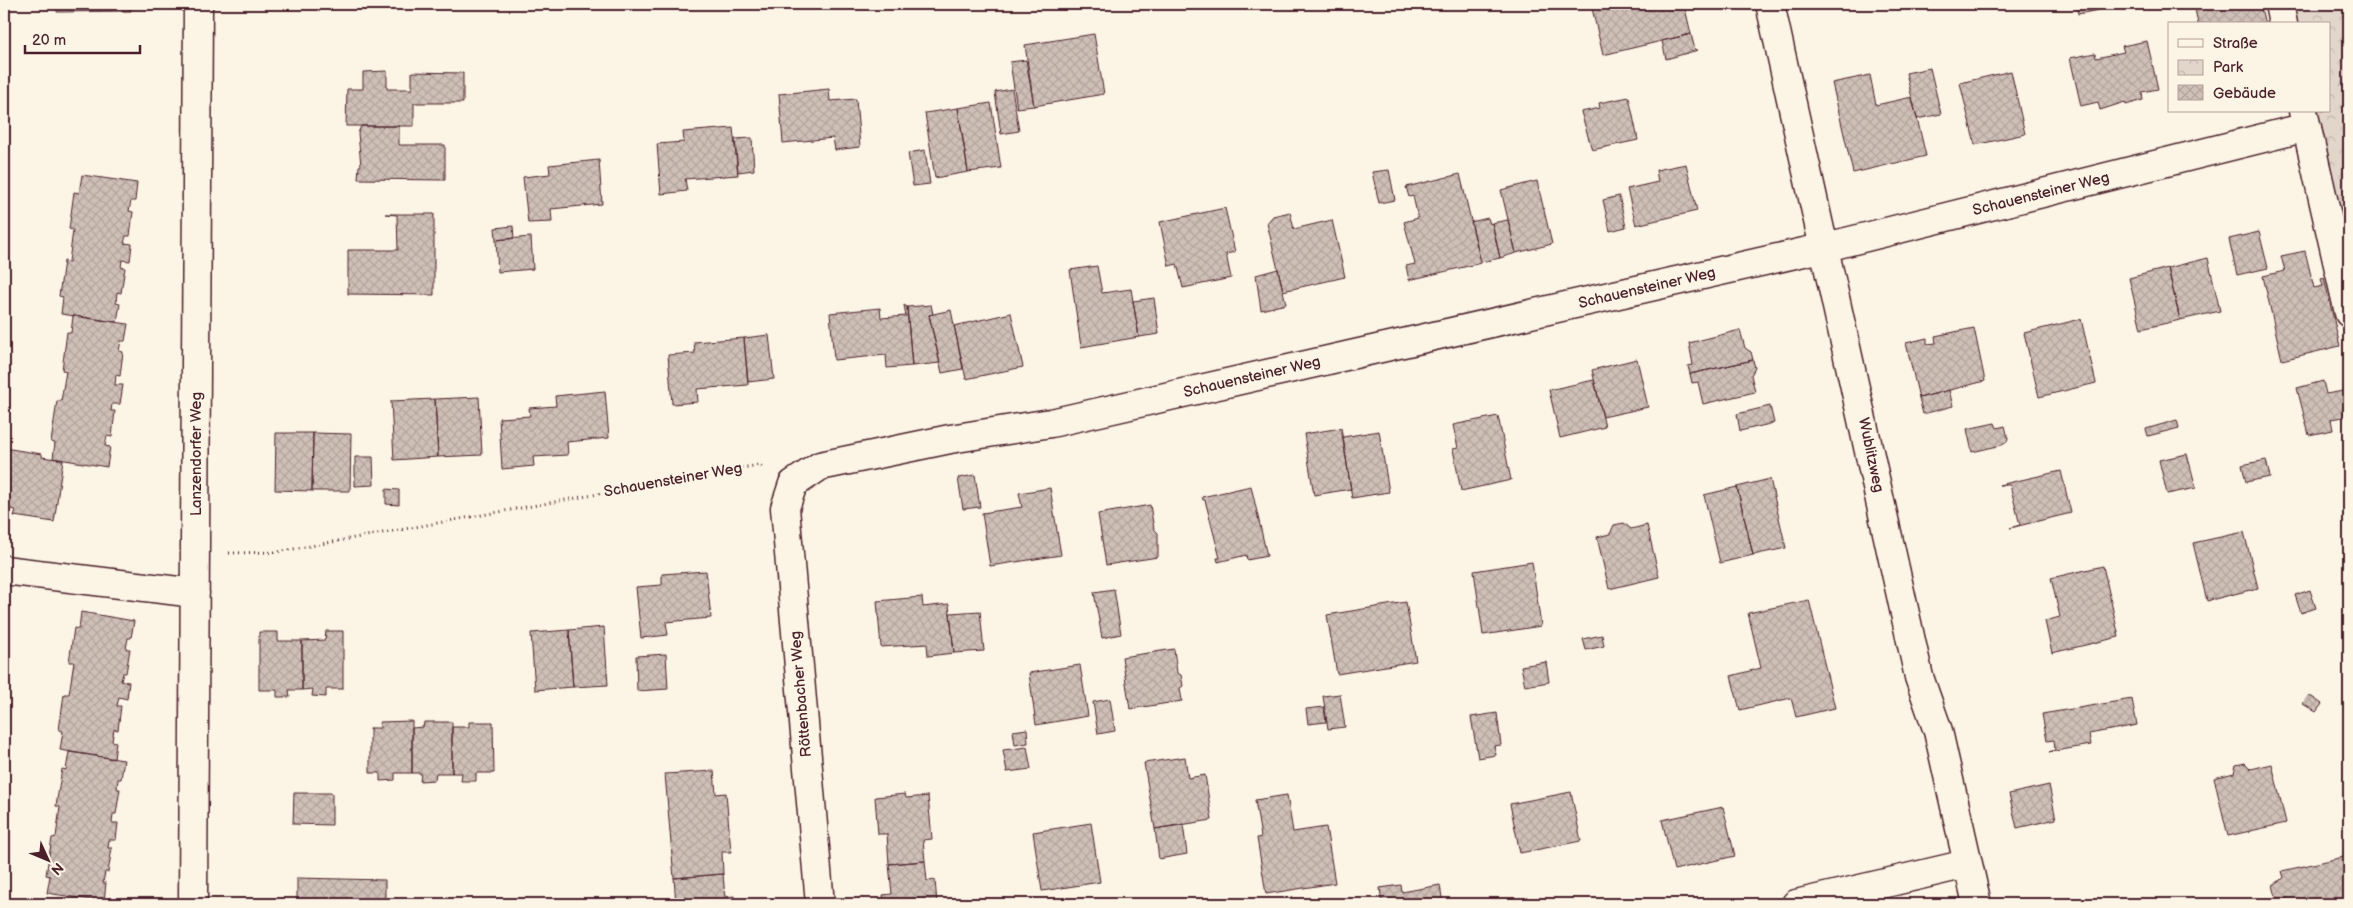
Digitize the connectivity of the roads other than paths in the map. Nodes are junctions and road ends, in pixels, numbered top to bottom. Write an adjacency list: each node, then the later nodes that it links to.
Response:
1 (198, 4): 10 (street, Lanzendorfer Weg)
2 (1770, 4): 6 (street, Wublitzweg)
3 (2279, 4): 4 (street)
4 (2284, 22)
5 (2305, 119): 6 (street, Schauensteiner Weg); 7 (street)
6 (1826, 247): 8 (street, Schauensteiner Weg); 11 (street, Wublitzweg)
7 (2349, 313)
8 (793, 484): 13 (street, Röttenbacher Weg)
9 (4, 570): 10 (street)
10 (195, 593): 12 (street, Lanzendorfer Weg)
11 (1967, 864): 14 (street); 15 (street, Wublitzweg)
12 (193, 904)
13 (820, 904)
14 (1796, 904)
15 (1977, 904)

